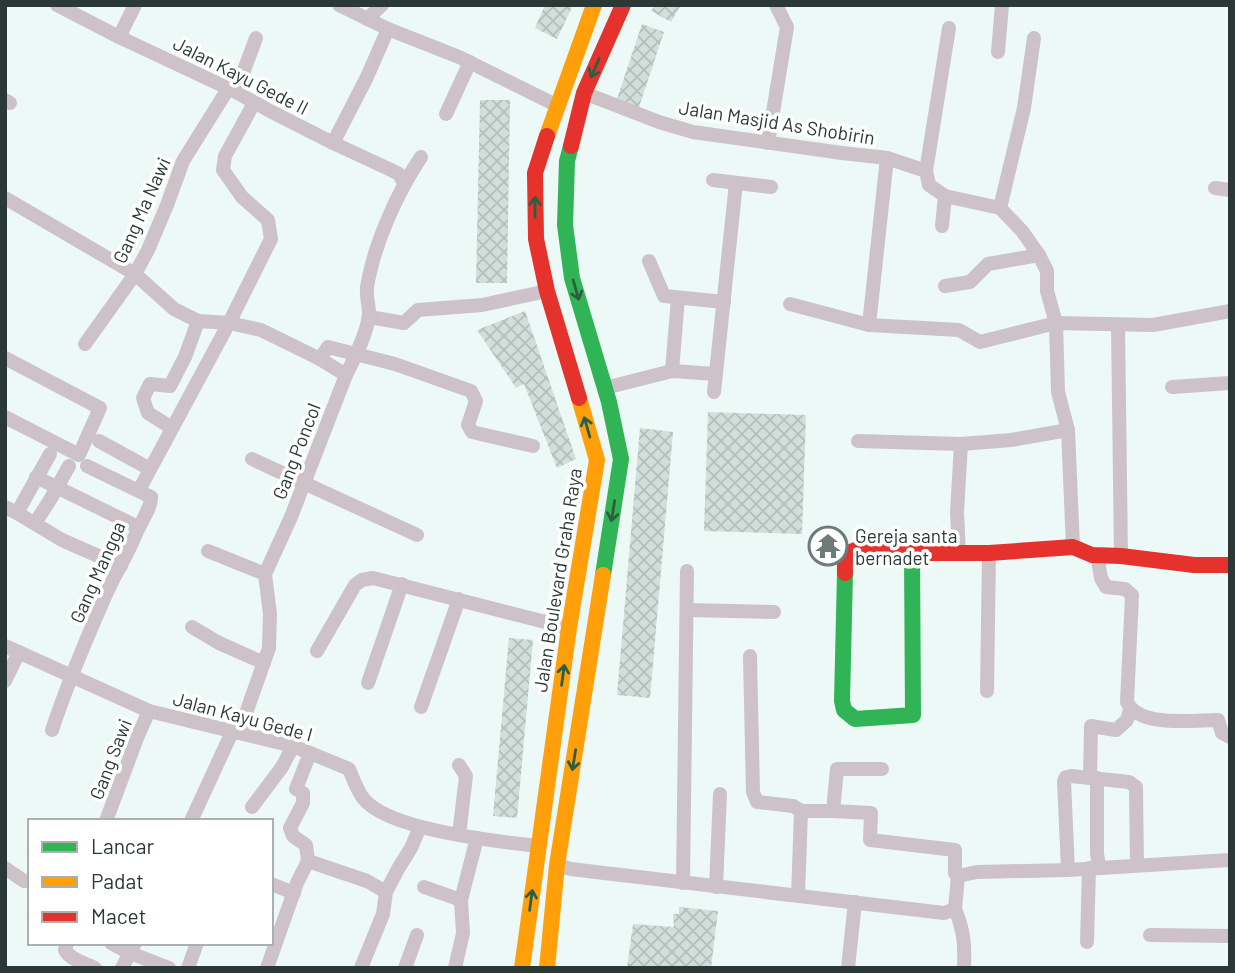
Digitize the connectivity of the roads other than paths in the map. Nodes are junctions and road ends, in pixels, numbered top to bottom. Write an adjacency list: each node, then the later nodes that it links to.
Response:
1 (57, 5): 12 (street, Jalan Kayu Gede II)
2 (135, 5): 12 (street)
3 (339, 5): 9 (street)
4 (382, 5): 9 (street)
5 (594, 5): 20 (main road, Jalan Boulevard Graha Raya)
6 (623, 5): 18 (main road, one-way to 18)
7 (776, 5): 22 (street)
8 (1002, 5): 15 (street)
9 (367, 19): 11 (street)
10 (949, 28): 26 (street)
11 (388, 29): 16 (street); 23 (street)
12 (119, 37): 17 (street, Jalan Kayu Gede II)
13 (256, 38): 17 (street, Gang Ma Nawi)
14 (1034, 38): 33 (street)
15 (998, 52)
16 (476, 66): 20 (street); 21 (street)
17 (232, 90): 19 (street, Jalan Kayu Gede II); 37 (street, Gang Ma Nawi)
18 (584, 93): 22 (street, Jalan Masjid As Shobirin); 59 (main road, one-way to 59)
19 (254, 103): 23 (street, Jalan Kayu Gede II); 46 (street)
20 (558, 106): 39 (main road, Jalan Boulevard Graha Raya, one-way to 20)
21 (446, 114)
22 (768, 143): 25 (street, Jalan Masjid As Shobirin)
23 (333, 144): 28 (street, Jalan Kayu Gede II)
24 (421, 157): 28 (street, Gang Poncol)
25 (887, 158): 26 (street, Jalan Masjid As Shobirin); 48 (street)
26 (926, 171): 31 (street)
27 (713, 180): 29 (street)
28 (404, 183): 44 (street, Gang Poncol)
29 (736, 183): 30 (street); 41 (street)
30 (771, 187)
31 (945, 195): 33 (street); 34 (street)
32 (5, 198): 37 (street)
33 (1000, 208): 35 (street)
34 (942, 226)
35 (1040, 255): 38 (street); 47 (street)
36 (649, 261): 40 (street)
37 (135, 274): 45 (street); 50 (street, Gang Ma Nawi)
38 (945, 286)
39 (547, 290): 44 (street); 71 (main road, Jalan Boulevard Graha Raya, one-way to 39)
40 (678, 298): 41 (street); 54 (street)
41 (724, 302): 55 (street)
42 (790, 304): 48 (street)
43 (1230, 310): 49 (street)
44 (369, 317): 51 (street, Gang Poncol)
45 (198, 321): 46 (street); 62 (street)
46 (229, 323): 53 (street); 62 (street)
47 (1056, 323): 48 (street); 49 (street); 63 (street)
48 (869, 325)
49 (1118, 326): 89 (street)
50 (85, 344)
51 (357, 354): 53 (street); 56 (street, Gang Poncol); 67 (street)
52 (5, 358): 61 (street)
53 (320, 359): 56 (street)
54 (672, 371): 55 (street); 59 (street)
55 (716, 374): 60 (street)
56 (346, 375): 76 (street, Gang Poncol)
57 (1230, 383): 58 (street)
58 (1172, 387)
59 (605, 388): 70 (main road)
60 (714, 392)
61 (5, 417)
62 (172, 428): 74 (street)
63 (1068, 430): 66 (street); 83 (street)
64 (99, 441): 74 (street)
65 (858, 441): 66 (street)
66 (961, 444): 85 (street)
67 (533, 446)
68 (50, 454): 75 (street)
69 (252, 459): 76 (street)
70 (621, 459): 71 (main road); 131 (main road, one-way to 131)
71 (597, 460): 99 (main road, Jalan Boulevard Graha Raya)
72 (69, 466): 77 (street)
73 (87, 466): 78 (street)
74 (150, 469): 78 (street)
75 (36, 477): 77 (street); 79 (street)
76 (304, 481): 82 (street); 93 (street, Gang Poncol)
77 (57, 488): 80 (street); 81 (street)
78 (139, 490): 81 (street, Gang Mangga)
79 (11, 510): 80 (street)
80 (35, 523): 91 (street)
81 (138, 527): 91 (street, Gang Mangga)
82 (417, 535)
83 (1073, 547): 87 (main road); 88 (main road)
84 (208, 551): 93 (street)
85 (959, 552): 86 (main road); 87 (main road)
86 (912, 553): 86 (main road)
87 (989, 553): 107 (street)
88 (1097, 555): 89 (main road); 109 (street)
89 (1121, 556): 90 (main road)
90 (1230, 565)
91 (121, 566): 104 (street, Gang Mangga)
92 (687, 571): 96 (street)
93 (265, 575): 103 (street)
94 (402, 584): 95 (street); 101 (street); 106 (street)
95 (459, 599): 99 (street); 108 (street)
96 (687, 610): 97 (street); 138 (street)
97 (774, 612)
98 (192, 627): 103 (street)
99 (569, 628): 128 (main road, Jalan Boulevard Graha Raya, one-way to 99)
100 (12, 649): 104 (street, Jalan Kayu Gede I); 105 (street)
101 (317, 652)
102 (750, 656): 121 (street)
103 (264, 663): 112 (street)
104 (71, 676): 110 (street, Jalan Kayu Gede I); 111 (street, Gang Mangga)
105 (5, 681)
106 (369, 683)
107 (987, 691)
108 (421, 707)
109 (1130, 709): 113 (street); 118 (street)
110 (149, 711): 112 (street, Jalan Kayu Gede I); 123 (street, Gang Sawi)
111 (52, 730)
112 (235, 733): 114 (street, Jalan Kayu Gede I); 124 (street)
113 (1230, 737)
114 (293, 746): 115 (street, Jalan Kayu Gede I); 120 (street)
115 (310, 753): 125 (street, Jalan Kayu Gede I); 130 (street)
116 (459, 765): 126 (street)
117 (883, 769): 122 (street)
118 (1093, 778): 132 (street); 133 (street); 135 (street)
119 (720, 794): 141 (street)
120 (251, 807)
121 (801, 811): 122 (street); 144 (street)
122 (834, 811): 136 (street)
123 (107, 819)
124 (192, 819)
125 (420, 827): 126 (street, Jalan Kayu Gede I); 142 (street)
126 (459, 835): 127 (street, Jalan Kayu Gede I)
127 (477, 838): 128 (street, Jalan Kayu Gede I); 145 (street)
128 (539, 846): 165 (main road, Jalan Boulevard Graha Raya, one-way to 128)
129 (1230, 860): 132 (street)
130 (308, 861): 142 (street); 143 (street)
131 (557, 865): 138 (street); 166 (main road)
132 (1137, 865): 133 (street)
133 (1094, 867): 135 (street); 151 (street)
134 (5, 868): 137 (street)
135 (1068, 870): 136 (street)
136 (958, 876): 147 (street)
137 (28, 878)
138 (683, 883): 141 (street)
139 (273, 885): 143 (street)
140 (424, 887): 145 (street)
141 (716, 887): 144 (street)
142 (386, 892): 162 (street)
143 (294, 893): 161 (street)
144 (798, 896): 146 (street)
145 (461, 900): 164 (street)
146 (855, 902): 147 (street); 167 (street)
147 (955, 909): 168 (street)
148 (417, 935): 163 (street)
149 (1150, 935): 150 (street)
150 (1230, 936)
151 (1087, 942)
152 (66, 945): 155 (street)
153 (196, 945): 158 (street)
154 (132, 948): 156 (street); 157 (street)
155 (95, 968)
156 (122, 968)
157 (169, 968)
158 (188, 968)
159 (194, 968): 160 (street)
160 (202, 968)
161 (267, 968)
162 (361, 968)
163 (405, 968)
164 (455, 968)
165 (522, 968)
166 (547, 968)
167 (848, 968)
168 (964, 968)

